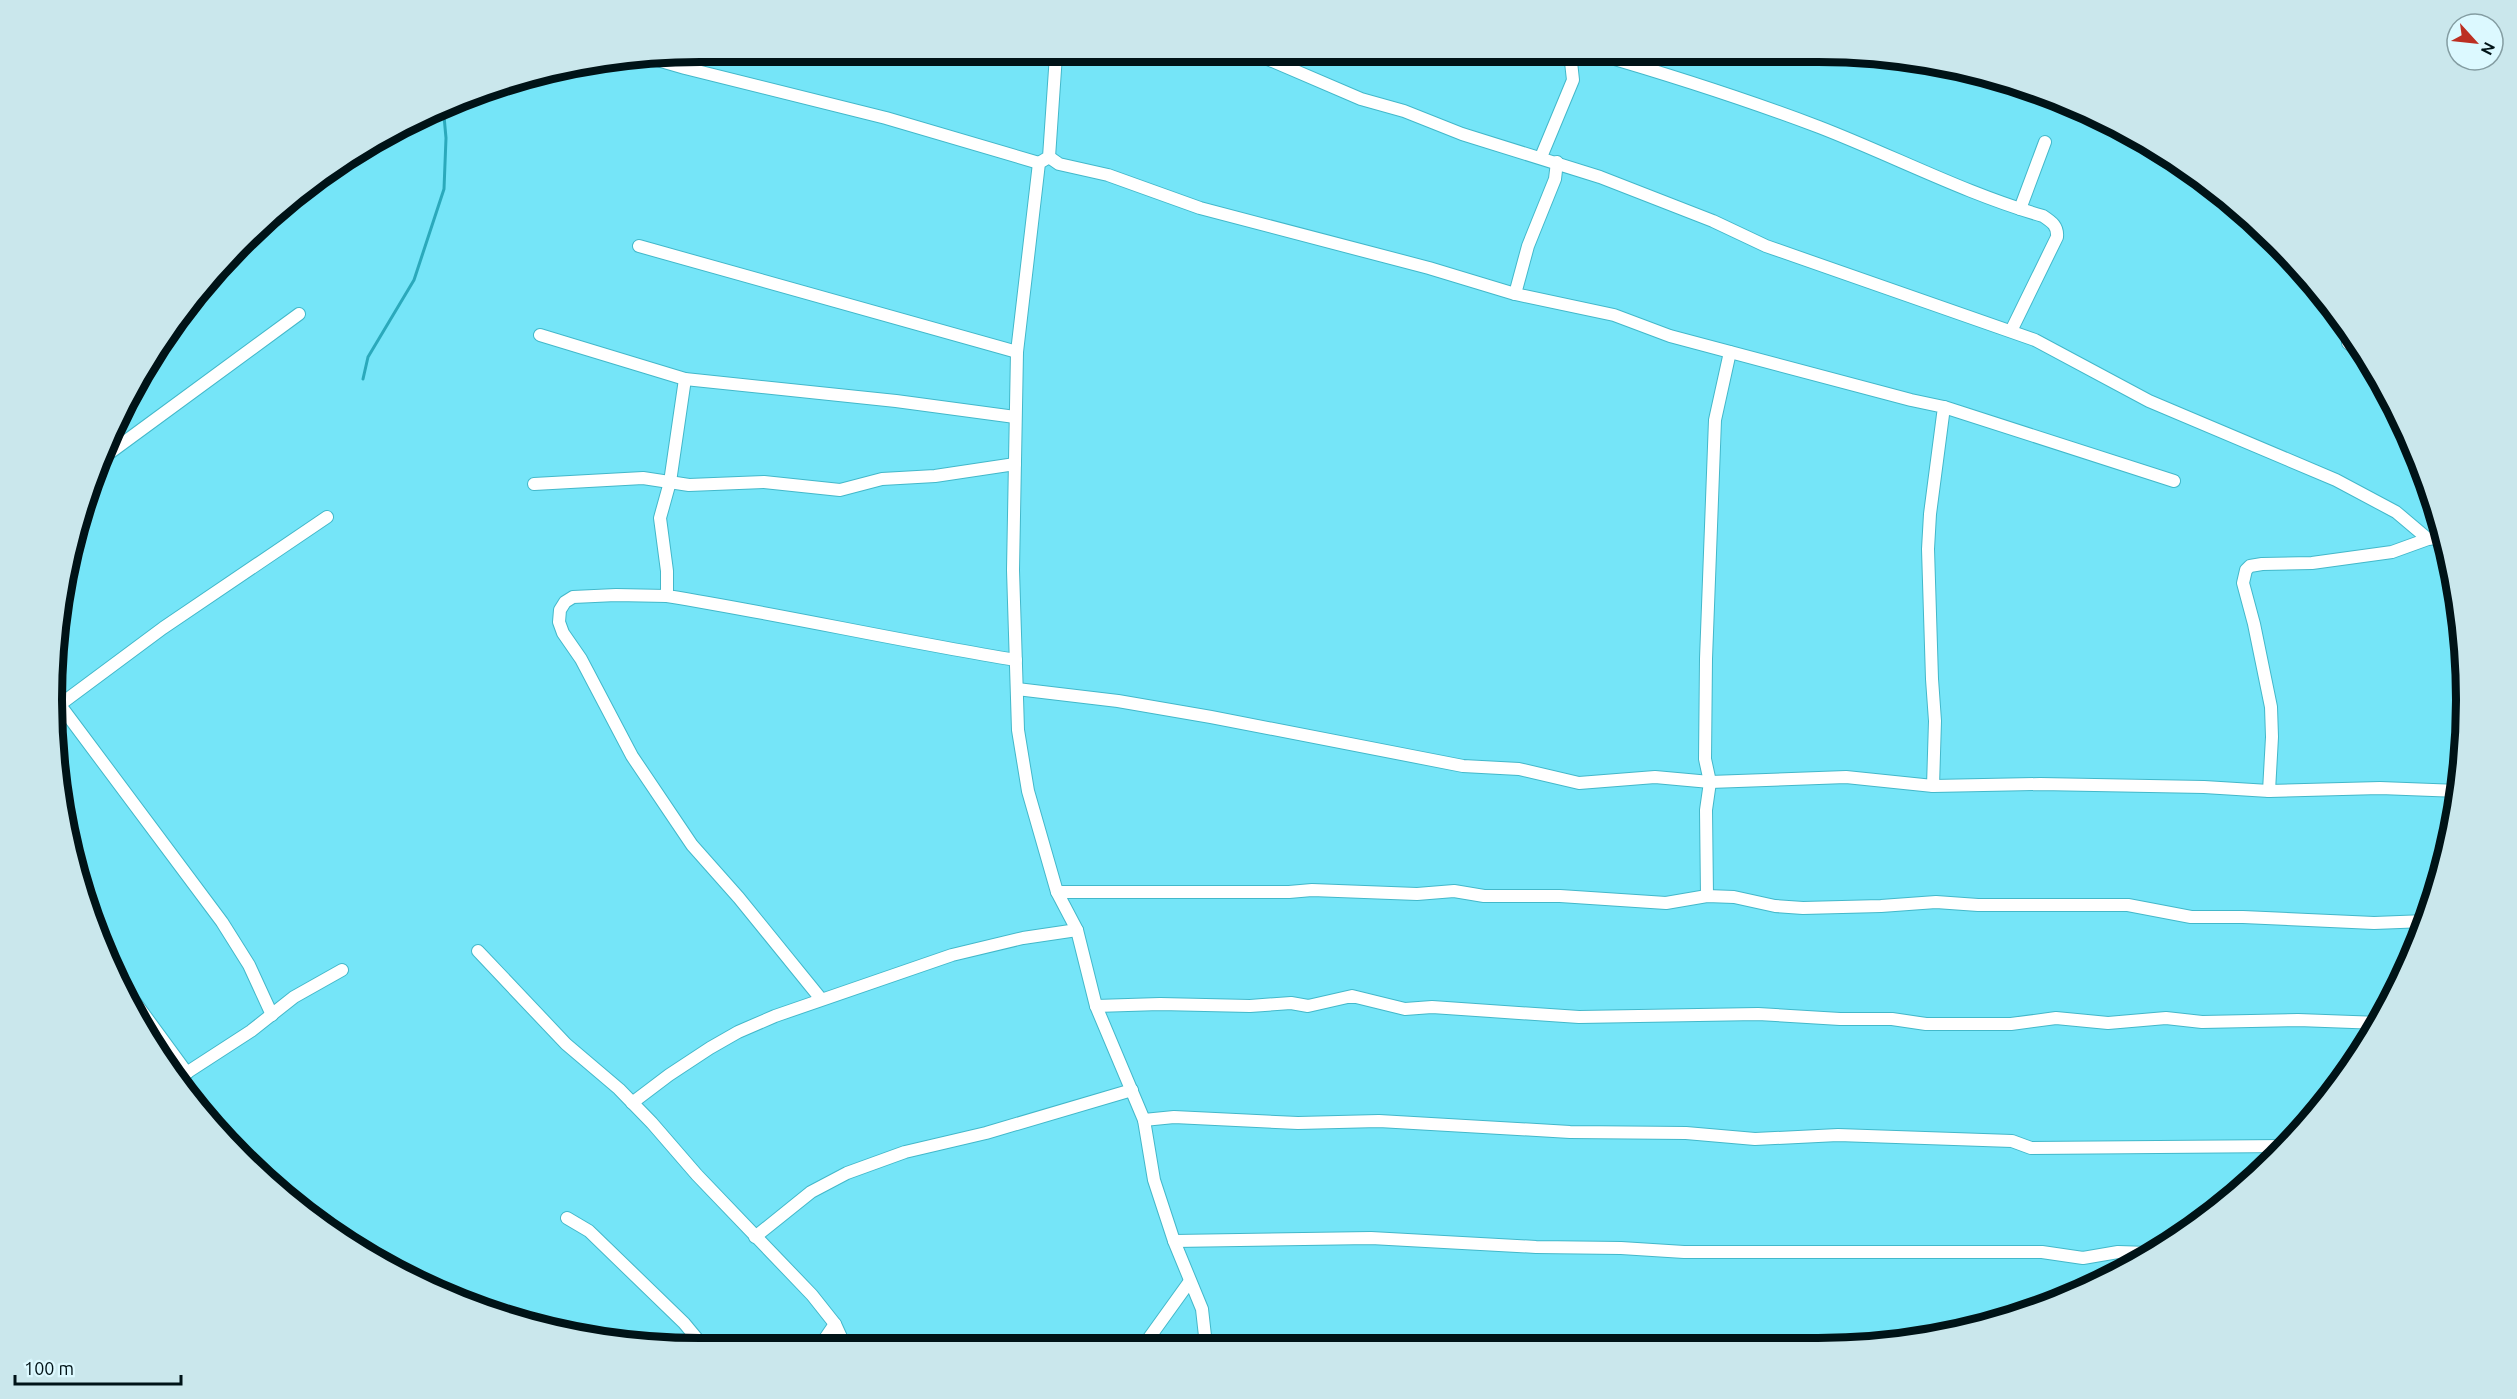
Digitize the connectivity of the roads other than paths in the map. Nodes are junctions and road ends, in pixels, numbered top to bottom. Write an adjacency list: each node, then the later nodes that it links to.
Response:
1 (1055, 62): 8 (street)
2 (1275, 62): 7 (street)
3 (1571, 62): 7 (street)
4 (1626, 62): 10 (street)
5 (668, 63): 8 (street)
6 (2045, 142): 10 (street)
7 (1541, 158): 9 (street)
8 (1044, 160): 12 (street); 16 (street)
9 (1557, 162): 12 (street); 14 (street)
10 (2020, 209): 14 (street)
11 (639, 246): 16 (street)
12 (1515, 294): 17 (street)
13 (298, 314): 21 (street)
14 (2011, 331): 28 (street)
15 (540, 335): 18 (street)
16 (1017, 352): 20 (street)
17 (1730, 352): 19 (street); 34 (street)
18 (686, 379): 20 (street); 24 (street)
19 (1944, 407): 23 (street); 35 (street)
20 (1016, 417): 22 (street)
21 (112, 451)
22 (1015, 464): 24 (street); 30 (street)
23 (2175, 481)
24 (670, 482): 25 (street); 29 (street)
25 (534, 484)
26 (327, 517): 32 (street)
27 (2435, 538): 28 (street)
28 (2428, 539): 36 (street)
29 (667, 596): 30 (street); 44 (street)
30 (1016, 660): 31 (street)
31 (1017, 689): 34 (street); 38 (street)
32 (62, 703)
33 (62, 714): 46 (street)
34 (1710, 782): 35 (street); 39 (street)
35 (1933, 786): 36 (street)
36 (2269, 791): 37 (street)
37 (2449, 791)
38 (1057, 892): 39 (street); 41 (street)
39 (1707, 896): 40 (street)
40 (2416, 921)
41 (1077, 930): 44 (street); 45 (street)
42 (478, 951): 50 (street)
43 (342, 970): 46 (street)
44 (821, 999): 50 (street)
45 (1096, 1006): 47 (street); 49 (street)
46 (272, 1015): 48 (street)
47 (2367, 1023)
48 (184, 1075)
49 (1132, 1090): 51 (street); 54 (street)
50 (632, 1103): 54 (street)
51 (1144, 1120): 52 (street); 55 (street)
52 (2273, 1146)
53 (567, 1218): 59 (street)
54 (755, 1237): 58 (street)
55 (1174, 1241): 56 (street); 57 (street)
56 (2135, 1253)
57 (1190, 1281): 62 (street); 63 (street)
58 (836, 1324): 60 (street); 61 (street)
59 (696, 1338)
60 (826, 1338)
61 (842, 1338)
62 (1149, 1338)
63 (1205, 1338)

